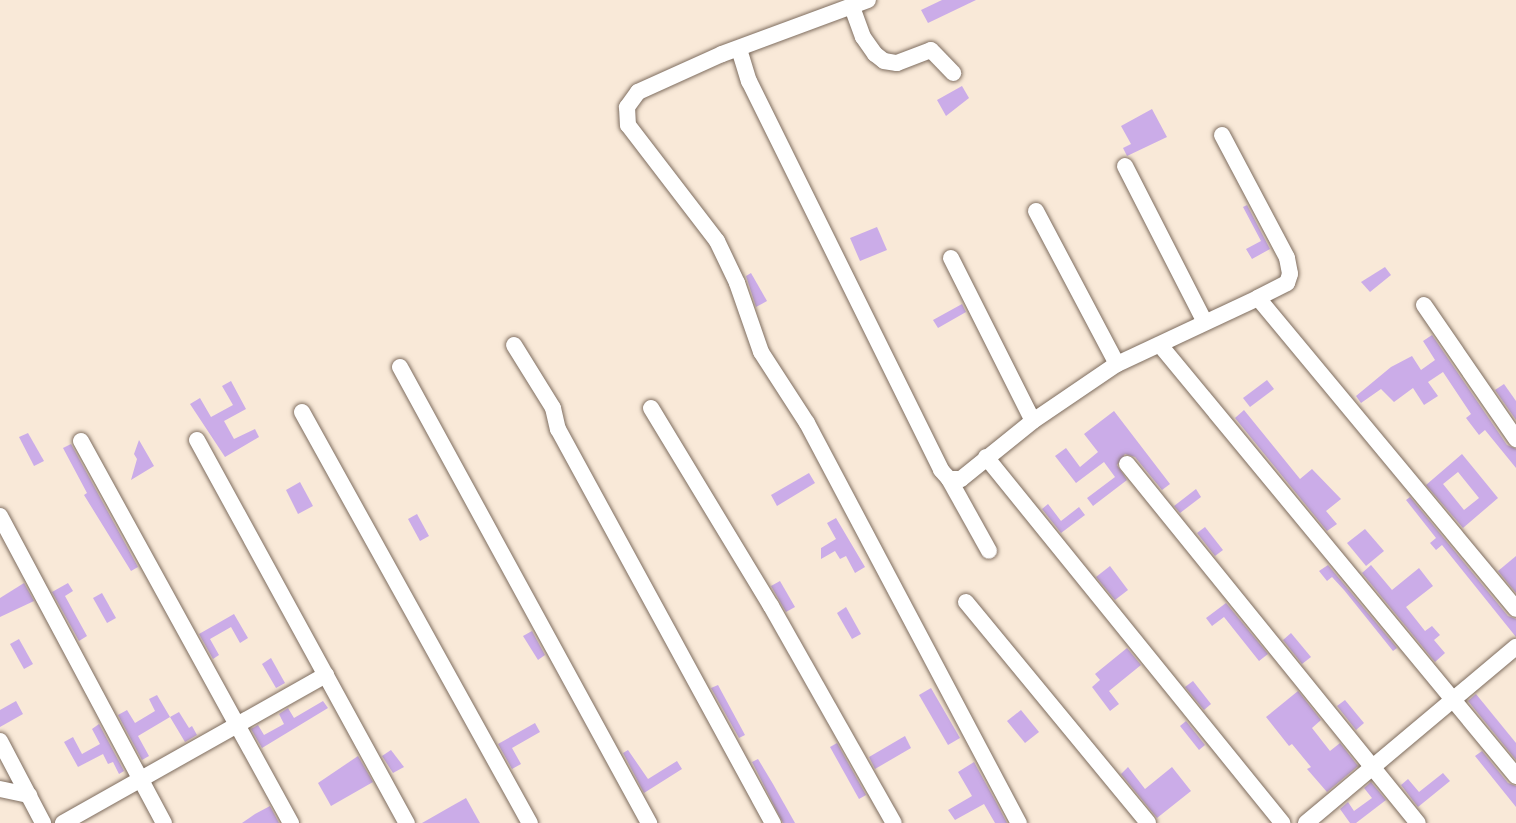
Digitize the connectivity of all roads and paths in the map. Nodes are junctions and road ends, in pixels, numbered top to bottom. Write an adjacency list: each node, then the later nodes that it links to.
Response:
1 (868, 0): 2 (street)
2 (852, 7): 3 (street); 4 (street)
3 (739, 49): 24 (street); 48 (street)
4 (953, 73)
5 (1222, 135): 9 (street)
6 (1125, 166): 11 (street)
7 (1037, 211): 14 (street)
8 (951, 258): 18 (street)
9 (1258, 298): 11 (street); 28 (street)
10 (1424, 305): 19 (street)
11 (1205, 322): 13 (street)
12 (514, 345): 46 (street)
13 (1160, 345): 14 (street); 31 (street)
14 (1117, 364): 18 (street)
15 (400, 367): 45 (street)
16 (651, 408): 47 (street)
17 (302, 412): 44 (street)
18 (1033, 421): 22 (street)
19 (1516, 439)
20 (197, 440): 30 (street)
21 (81, 441): 32 (street)
22 (986, 457): 24 (street); 50 (street)
23 (1127, 464): 34 (street)
24 (949, 479): 26 (street)
25 (0, 516): 36 (street)
26 (989, 551)
27 (966, 602): 49 (street)
28 (1516, 609)
29 (1516, 647): 31 (street)
30 (326, 675): 32 (street); 43 (street)
31 (1453, 700): 34 (street); 35 (street)
32 (238, 726): 36 (street); 42 (street)
33 (0, 741): 38 (street)
34 (1373, 769): 51 (street); 52 (street)
35 (1516, 776)
36 (141, 779): 40 (street); 41 (street)
37 (0, 789): 38 (street)
38 (29, 795): 39 (street)
39 (43, 823)
40 (63, 823)
41 (164, 823)
42 (291, 823)
43 (407, 823)
44 (530, 823)
45 (649, 823)
46 (773, 823)
47 (894, 823)
48 (1019, 823)
49 (1148, 823)
50 (1282, 823)
51 (1306, 823)
52 (1418, 823)

